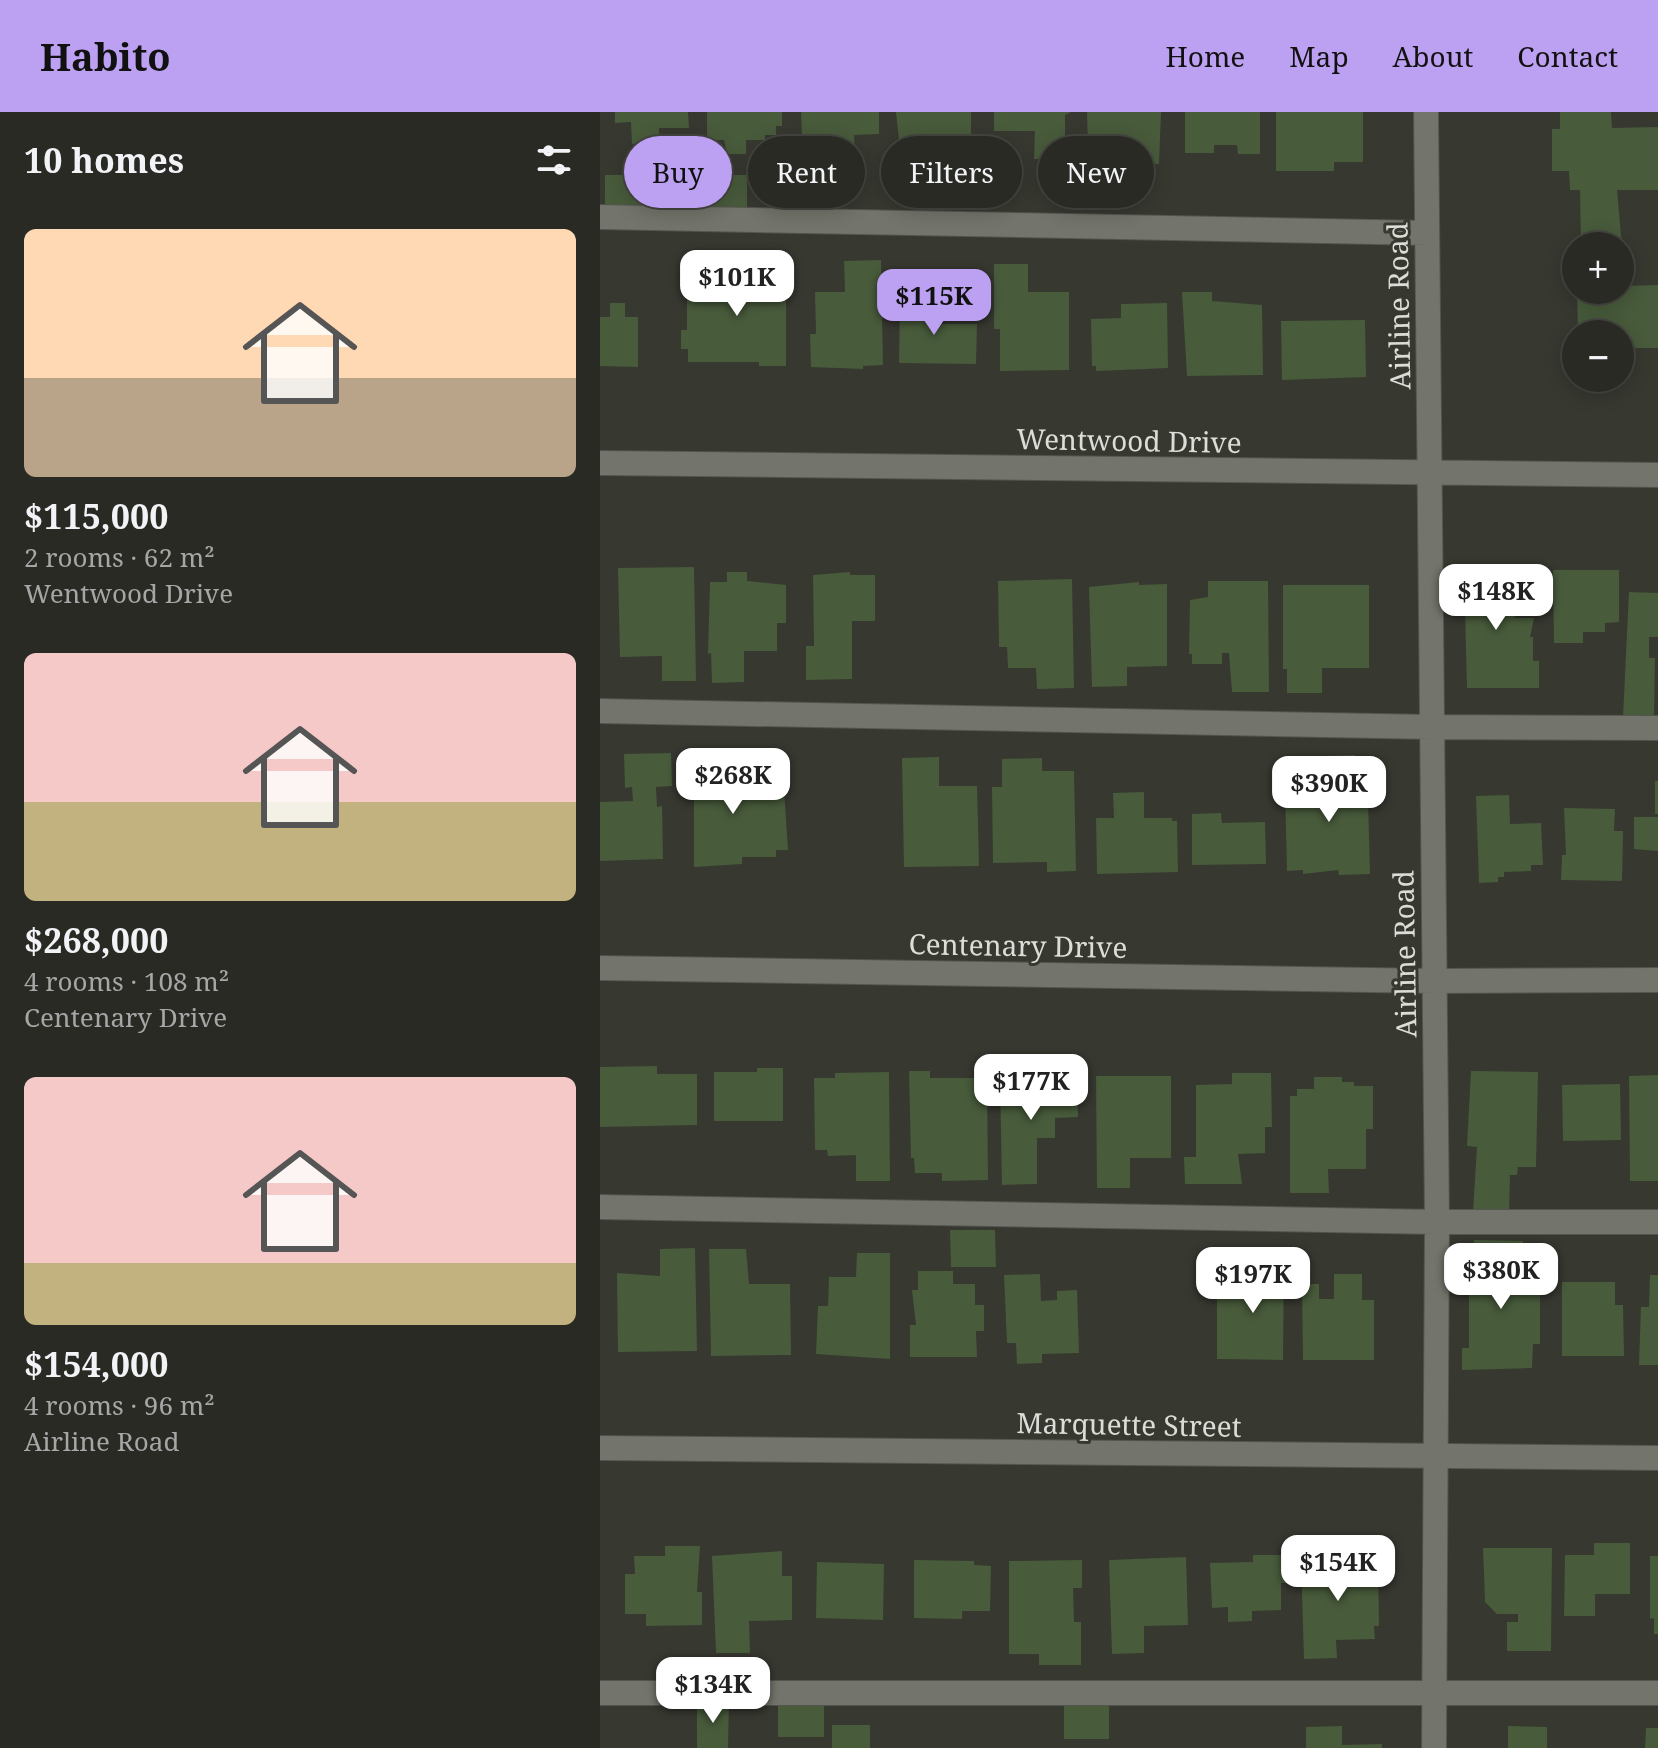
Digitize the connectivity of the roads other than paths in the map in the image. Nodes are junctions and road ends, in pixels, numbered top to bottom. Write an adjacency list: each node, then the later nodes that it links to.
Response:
1 (1426, 112): 3 (street, Airline Road)
2 (600, 217): 3 (street)
3 (1427, 233): 5 (street, Airline Road)
4 (600, 463): 5 (street, Wentwood Drive)
5 (1429, 474): 6 (street, Wentwood Drive); 8 (street, Airline Road)
6 (1658, 475)
7 (600, 711): 8 (street)
8 (1432, 727): 9 (street); 12 (street, Airline Road)
9 (1658, 728)
10 (600, 968): 12 (street, Centenary Drive)
11 (1658, 980): 12 (street, Centenary Drive)
12 (1434, 981): 14 (street, Airline Road)
13 (600, 1207): 14 (street)
14 (1437, 1222): 15 (street); 17 (street, Airline Road)
15 (1658, 1222)
16 (600, 1448): 17 (street, Marquette Street)
17 (1434, 1458): 18 (street, Marquette Street); 21 (street, Airline Road)
18 (1658, 1458)
19 (600, 1693): 21 (street)
20 (1658, 1693): 21 (street)
21 (1434, 1694): 22 (street, Airline Road)
22 (1434, 1748)

